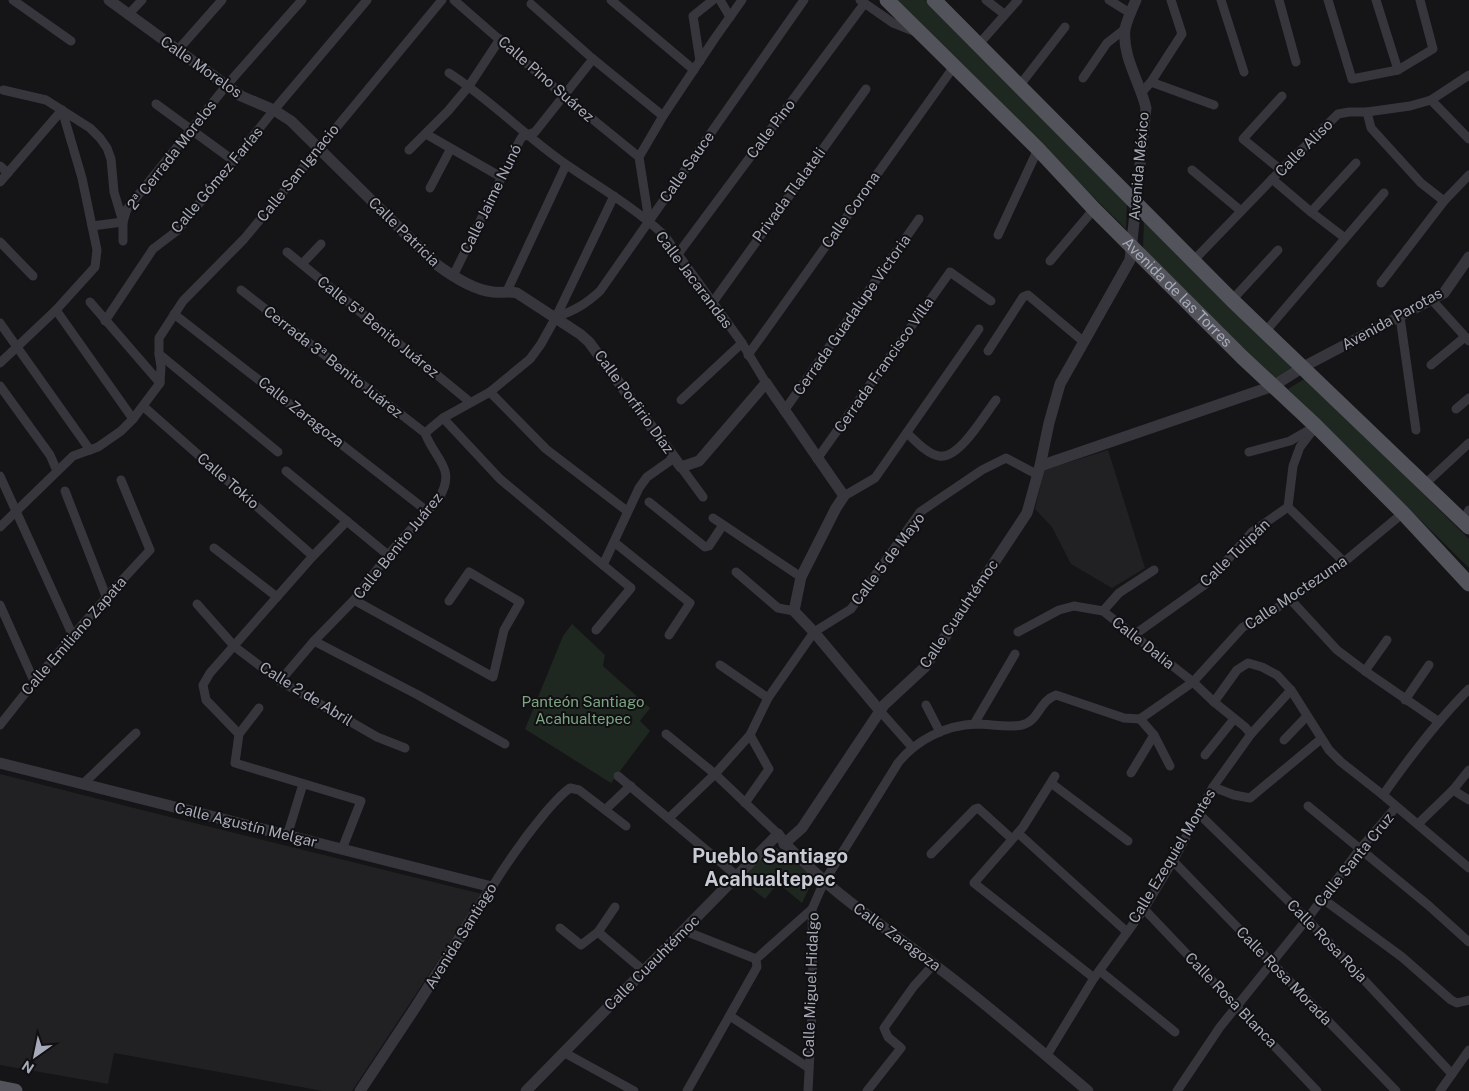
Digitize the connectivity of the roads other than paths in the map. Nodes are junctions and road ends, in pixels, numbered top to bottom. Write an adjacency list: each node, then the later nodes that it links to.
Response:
1 (13, 0): 36 (street)
2 (109, 0): 30 (street, Calle Morelos)
3 (142, 0): 30 (street)
4 (222, 0): 38 (street)
5 (302, 0): 51 (street, 2ª Cerrada Morelos)
6 (367, 0): 62 (street, Calle Gómez Farías)
7 (442, 0): 69 (street, Calle San Ignacio)
8 (454, 0): 35 (street, Calle Pino Suárez)
9 (611, 0): 43 (street)
10 (713, 0): 40 (street)
11 (720, 0): 31 (street)
12 (742, 0): 31 (street)
13 (804, 0): 94 (street, Calle Sauce)
14 (887, 0): 34 (main road, Avenida de las Torres)
15 (934, 0): 37 (main road)
16 (986, 0): 29 (street)
17 (1018, 0): 29 (street)
18 (1109, 0): 28 (street)
19 (1136, 0): 28 (street, Avenida México)
20 (1171, 0): 49 (street)
21 (1221, 0): 45 (street)
22 (1279, 0): 41 (street)
23 (1328, 0): 44 (street)
24 (1376, 0): 44 (street)
25 (1420, 0): 44 (street)
26 (862, 2): 34 (street); 105 (street, Calle Pino)
27 (531, 4): 39 (street)
28 (1130, 13): 33 (street, Avenida México)
29 (1004, 14): 37 (street)
30 (128, 16): 38 (street, Calle Morelos)
31 (730, 17): 40 (street)
32 (1065, 26): 50 (street)
33 (1125, 29): 48 (street); 55 (street, Avenida México)
34 (923, 35): 42 (main road, Avenida de las Torres)
35 (500, 39): 52 (street); 56 (street, Calle Pino Suárez)
36 (71, 41)
37 (978, 44): 50 (main road)
38 (177, 51): 51 (street, Calle Morelos)
39 (594, 60): 56 (street, Calle Jaime Nunó); 64 (street)
40 (700, 61): 43 (street)
41 (1296, 62)
42 (955, 65): 70 (main road, Avenida de las Torres); 134 (street, Calle Corona)
43 (694, 70): 64 (street)
44 (1398, 70)
45 (1244, 72)
46 (449, 73): 52 (street, Calle Jacarandas)
47 (1469, 75): 58 (street, Calle Aliso)
48 (1083, 78)
49 (1151, 82): 55 (street); 60 (street)
50 (1020, 85): 89 (main road)
51 (226, 86): 62 (street, Calle Morelos); 65 (street, 2ª Cerrada Morelos)
52 (470, 86): 66 (street); 67 (street, Calle Jacarandas)
53 (866, 89): 119 (street, Privada Tlalateli)
54 (3, 90): 61 (street)
55 (1142, 92): 89 (street, Avenida México)
56 (564, 96): 67 (street, Calle Jaime Nunó); 73 (street, Calle Pino Suárez)
57 (1282, 96): 79 (street)
58 (1431, 100): 63 (street, Calle Aliso); 68 (street)
59 (156, 104): 65 (street)
60 (1214, 105)
61 (62, 110): 80 (street); 95 (street); 96 (street)
62 (274, 110): 69 (street, Calle Morelos); 74 (street, Calle Gómez Farías)
63 (1367, 112): 79 (street, Calle Aliso); 88 (street)
64 (663, 116): 73 (street)
65 (192, 130): 74 (street); 95 (street, 2ª Cerrada Morelos)
66 (426, 134): 71 (street); 72 (street)
67 (529, 135): 76 (street, Calle Jacarandas); 82 (street, Calle Jaime Nunó)
68 (1469, 139)
69 (318, 148): 111 (street, Calle Patricia); 121 (street, Calle San Ignacio)
70 (1038, 149): 90 (main road, Avenida de las Torres); 97 (street)
71 (409, 150)
72 (450, 150): 82 (street); 85 (street)
73 (639, 157): 94 (street)
74 (234, 161): 124 (street, Calle Gómez Farías)
75 (1356, 163): 92 (street)
76 (566, 165): 87 (street, Calle Jacarandas); 114 (street)
77 (0, 166): 80 (street)
78 (1192, 170): 91 (street)
79 (1281, 170): 83 (street, Calle Aliso)
80 (8, 173): 84 (street)
81 (1469, 175): 88 (street)
82 (500, 177): 111 (street, Calle Jaime Nunó)
83 (1272, 179): 91 (street, Calle Aliso); 92 (street)
84 (0, 182)
85 (430, 188)
86 (1384, 193): 98 (street)
87 (614, 196): 94 (street, Calle Jacarandas); 122 (street)
88 (1444, 201): 112 (street)
89 (1136, 203): 102 (street, Avenida México); 108 (main road)
90 (1094, 208): 102 (main road, Avenida de las Torres); 107 (street)
91 (1241, 211): 108 (street, Calle Aliso)
92 (1312, 212): 98 (street)
93 (920, 219): 149 (street, Cerrada Guadalupe Victoria)
94 (649, 221): 105 (street, Calle Jacarandas); 122 (street, Calle Sauce)
95 (123, 222): 96 (street); 99 (street)
96 (92, 226): 120 (street)
97 (998, 235)
98 (1346, 238): 127 (street)
99 (123, 241)
100 (0, 242): 110 (street)
101 (321, 244): 109 (street)
102 (1132, 247): 129 (street, Calle Cuauhtémoc); 141 (main road, Avenida de las Torres)
103 (1278, 250): 115 (street)
104 (287, 252): 109 (street, Calle 5ª Benito Juárez)
105 (678, 254): 119 (street, Calle Jacarandas)
106 (1469, 257): 116 (street, Avenida Parotas)
107 (1050, 261)
108 (1193, 261): 115 (main road)
109 (302, 264): 146 (street, Calle 5ª Benito Juárez)
110 (33, 276)
111 (453, 276): 114 (street, Calle Patricia)
112 (1381, 283)
113 (240, 290): 154 (street, Cerrada 3ª Benito Juárez)
114 (508, 291): 122 (street, Calle Patricia)
115 (1232, 300): 127 (main road)
116 (1432, 300): 123 (street, Avenida Parotas); 128 (street)
117 (991, 301): 162 (street, Cerrada Francisco Villa)
118 (90, 302): 124 (street)
119 (713, 302): 130 (street, Calle Jacarandas)
120 (56, 310): 131 (street); 151 (street)
121 (174, 314): 132 (street, Calle San Ignacio); 176 (street, Calle Zaragoza)
122 (556, 317): 142 (street); 163 (street, Calle Porfirio Díaz)
123 (1400, 317): 137 (street, Avenida Parotas); 153 (street)
124 (106, 321): 138 (street)
125 (0, 323): 131 (street)
126 (979, 329): 155 (street)
127 (1265, 332): 137 (main road)
128 (1467, 339): 136 (street)
129 (1084, 342): 133 (street); 164 (street, Calle Cuauhtémoc)
130 (742, 343): 134 (street, Calle Jacarandas); 144 (street)
131 (18, 346): 135 (street); 158 (street)
132 (158, 350): 138 (street, Calle San Ignacio); 159 (street)
133 (988, 350)
134 (748, 355): 139 (street, Calle Jacarandas)
135 (0, 363)
136 (1431, 365)
137 (1303, 367): 141 (street); 169 (main road)
138 (160, 383): 147 (street)
139 (766, 383): 149 (street, Calle Jacarandas); 163 (street)
140 (0, 386): 165 (street)
141 (1273, 386): 152 (main road, Avenida de las Torres); 164 (street)
142 (490, 392): 146 (street); 177 (street)
143 (1469, 398): 148 (street)
144 (681, 400)
145 (996, 400): 155 (street)
146 (470, 402): 150 (street)
147 (144, 407): 151 (street); 187 (street, Calle Tokio)
148 (1456, 409)
149 (784, 411): 162 (street, Calle Jacarandas)
150 (443, 418): 154 (street); 189 (street)
151 (133, 419): 158 (street)
152 (1316, 426): 160 (street); 174 (street); 178 (main road, Avenida de las Torres)
153 (1416, 430)
154 (425, 433): 176 (street, Calle Benito Juárez)
155 (907, 433): 171 (street)
156 (1469, 437): 161 (street)
157 (1469, 444): 161 (street)
158 (90, 450): 165 (street)
159 (278, 452)
160 (1249, 452)
161 (1457, 454): 169 (street)
162 (817, 459): 171 (street, Calle Jacarandas)
163 (678, 462): 172 (street, Calle Porfirio Díaz); 177 (street)
164 (1039, 470): 204 (street, Calle 5 de Mayo); 226 (street, Calle Cuauhtémoc)
165 (57, 471): 175 (street)
166 (286, 471): 181 (street)
167 (0, 476): 175 (street)
168 (121, 480): 194 (street, Calle Emiliano Zapata)
169 (1425, 484): 180 (main road)
170 (65, 491): 194 (street)
171 (844, 496): 192 (street)
172 (703, 497)
173 (649, 502): 182 (street)
174 (1288, 508): 188 (street); 206 (street, Calle Tulipán)
175 (17, 511): 183 (street); 207 (street)
176 (427, 511): 186 (street, Calle Benito Juárez)
177 (627, 511): 184 (street)
178 (1402, 513): 188 (street, Calle Moctezuma); 193 (main road, Avenida de las Torres)
179 (712, 518): 182 (street)
180 (1467, 519)
181 (347, 521): 186 (street); 187 (street)
182 (723, 525): 192 (street)
183 (0, 527)
184 (614, 542): 189 (street); 208 (street)
185 (214, 548): 195 (street)
186 (388, 555): 197 (street, Calle Benito Juárez)
187 (313, 556): 195 (street)
188 (1344, 562): 196 (street, Calle Moctezuma)
189 (603, 565): 203 (street)
190 (1154, 570): 202 (street)
191 (736, 572): 201 (street)
192 (801, 577): 201 (street)
193 (1469, 584)
194 (106, 596): 207 (street, Calle Emiliano Zapata)
195 (277, 597): 211 (street)
196 (1290, 599): 215 (street); 218 (street, Calle Moctezuma)
197 (354, 600): 198 (street); 210 (street, Calle Benito Juárez)
198 (449, 601)
199 (197, 604): 211 (street, Calle 2 de Abril)
200 (0, 605): 216 (street)
201 (794, 611): 204 (street)
202 (1102, 611): 205 (street, Calle Dalia); 206 (street, Calle Dalia)
203 (596, 630)
204 (814, 632): 221 (street, Calle 5 de Mayo); 226 (street)
205 (1018, 632)
206 (1134, 634): 218 (street, Calle Dalia)
207 (73, 636): 216 (street, Calle Emiliano Zapata)
208 (669, 636)
209 (1387, 640): 215 (street)
210 (314, 641): 217 (street, Calle Benito Juárez); 242 (street)
211 (235, 647): 217 (street, Calle 2 de Abril); 235 (street)
212 (1014, 654): 231 (street)
213 (1429, 665): 222 (street)
214 (720, 666): 221 (street)
215 (1365, 671): 222 (street)
216 (34, 681): 232 (street, Calle Emiliano Zapata)
217 (280, 681): 244 (street, Calle 2 de Abril)
218 (1193, 682): 223 (street, Calle Dalia); 229 (street, Calle Moctezuma)
219 (1291, 690): 223 (street); 227 (street); 237 (street, Calle Ezequiel Montes)
220 (1467, 695): 230 (street, Calle Santa Cruz)
221 (768, 698): 238 (street, Calle 5 de Mayo)
222 (1405, 700): 230 (street)
223 (1214, 702): 228 (street, Calle Dalia)
224 (926, 705): 233 (street)
225 (259, 708): 235 (street)
226 (880, 711): 243 (street); 269 (street, Calle Cuauhtémoc)
227 (1306, 716): 240 (street); 241 (street)
228 (1234, 719): 237 (street, Calle Dalia); 245 (street)
229 (1140, 720): 231 (street); 239 (street)
230 (1439, 722): 257 (street, Calle Santa Cruz)
231 (974, 724): 233 (street)
232 (0, 725)
233 (940, 732): 243 (street)
234 (136, 733): 252 (street)
235 (240, 734): 253 (street)
236 (666, 734): 250 (street, Calle Zaragoza)
237 (1252, 734): 255 (street, Calle Ezequiel Montes)
238 (750, 735): 250 (street, Calle 5 de Mayo); 259 (street)
239 (1154, 736): 247 (street); 249 (street)
240 (1321, 739): 255 (street); 257 (street)
241 (1284, 740)
242 (505, 744)
243 (912, 747): 277 (street)
244 (405, 748)
245 (1205, 755)
246 (0, 763): 252 (street, Calle Agustín Melgar)
247 (1170, 766)
248 (1469, 770): 256 (street)
249 (1131, 773)
250 (715, 774): 259 (street, Calle Zaragoza); 264 (street, Calle 5 de Mayo)
251 (618, 776): 254 (street)
252 (83, 784): 267 (street, Calle Agustín Melgar)
253 (302, 784): 267 (street); 272 (street)
254 (631, 786): 262 (street); 264 (street)
255 (1213, 787): 263 (street, Calle Ezequiel Montes)
256 (1453, 790): 258 (street); 265 (street)
257 (1383, 795): 261 (street)
258 (1469, 800)
259 (745, 802): 269 (street, Calle Zaragoza)
260 (1308, 806): 271 (street)
261 (1396, 807): 265 (street); 271 (street, Calle Santa Cruz)
262 (605, 810): 266 (street); 278 (street, Avenida Santiago)
263 (1198, 813): 274 (street, Calle Ezequiel Montes); 283 (street, Calle Rosa Roja)
264 (670, 818): 276 (street)
265 (1418, 824): 275 (street)
266 (626, 826)
267 (287, 836): 272 (street, Calle Agustín Melgar)
268 (1015, 836): 270 (street); 273 (street); 287 (street); 294 (street)
269 (781, 839): 276 (street, Calle Cuauhtémoc); 277 (street, Calle Zaragoza)
270 (1128, 841)
271 (1360, 849): 279 (street, Calle Santa Cruz); 288 (street)
272 (342, 850): 278 (street, Calle Agustín Melgar)
273 (931, 854)
274 (1173, 861): 282 (street, Calle Ezequiel Montes); 290 (street, Calle Rosa Morada)
275 (1469, 868)
276 (737, 876): 285 (street, Calle Cuauhtémoc)
277 (824, 882): 281 (street, Calle Miguel Hidalgo); 291 (street, Calle Zaragoza)
278 (492, 887): 307 (street, Avenida Santiago)
279 (1323, 899): 283 (street, Calle Santa Cruz); 295 (street)
280 (615, 907): 286 (street)
281 (812, 909): 289 (street); 302 (street, Calle Miguel Hidalgo)
282 (1144, 909): 287 (street, Calle Ezequiel Montes); 296 (street, Calle Rosa Blanca)
283 (1307, 919): 290 (street, Calle Santa Cruz); 303 (street, Calle Rosa Roja)
284 (560, 928): 286 (street)
285 (684, 931): 289 (street); 293 (street, Calle Cuauhtémoc)
286 (598, 932): 293 (street)
287 (1127, 932): 292 (street, Calle Ezequiel Montes)
288 (1469, 942)
289 (756, 959): 297 (street)
290 (1272, 963): 296 (street, Calle Santa Cruz); 316 (street, Calle Rosa Morada)
291 (934, 964): 301 (street, Calle Zaragoza); 312 (street)
292 (1100, 970): 294 (street, Calle Ezequiel Montes); 298 (street)
293 (644, 971): 300 (street, Calle Cuauhtémoc)
294 (1094, 978): 301 (street, Calle Ezequiel Montes)
295 (1469, 1000)
296 (1237, 1006): 314 (street, Calle Santa Cruz); 315 (street, Calle Rosa Blanca)
297 (730, 1016): 302 (street); 310 (street)
298 (1176, 1032)
299 (1469, 1050): 303 (street)
300 (565, 1052): 308 (street, Calle Cuauhtémoc); 309 (street)
301 (1047, 1055): 304 (street, Calle Zaragoza)
302 (809, 1068): 311 (street, Calle Miguel Hidalgo)
303 (1452, 1074): 317 (street)
304 (1075, 1087): 313 (street, Calle Zaragoza)
305 (0, 1088): 306 (main road)
306 (15, 1091)
307 (360, 1091)
308 (526, 1091)
309 (634, 1091)
310 (687, 1091)
311 (808, 1091)
312 (868, 1091)
313 (1088, 1091)
314 (1177, 1091)
315 (1317, 1091)
316 (1396, 1091)
317 (1440, 1091)

